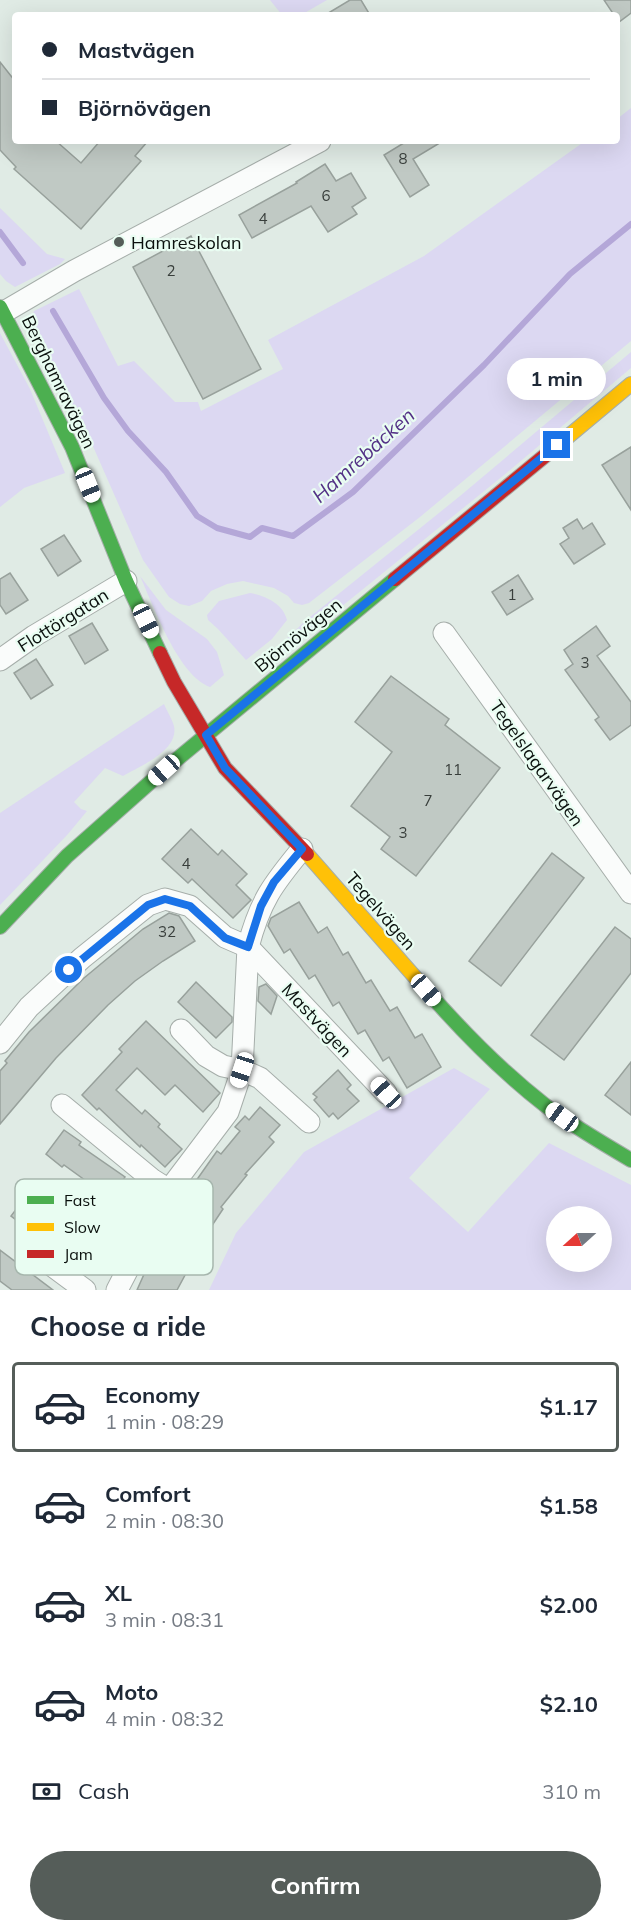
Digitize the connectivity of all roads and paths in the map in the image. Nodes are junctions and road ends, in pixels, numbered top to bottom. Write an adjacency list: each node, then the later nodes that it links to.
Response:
1 (314, 144): 2 (street)
2 (2, 309): 4 (street, Berghamravägen)
3 (631, 384): 7 (street, Björnövägen)
4 (126, 581): 6 (street, Flottörgatan); 7 (street, Berghamravägen)
5 (444, 633): 9 (street, Tegelslagarvägen)
6 (0, 660)
7 (206, 735): 8 (street, Tegelvägen); 10 (street, Björnövägen)
8 (302, 849): 11 (street); 18 (street, Tegelvägen)
9 (631, 893)
10 (0, 927)
11 (248, 947): 13 (street, Mastvägen); 14 (street); 15 (street, Mastvägen)
12 (181, 1030): 14 (street)
13 (0, 1042)
14 (242, 1070): 17 (street); 20 (street)
15 (386, 1093)
16 (62, 1105): 19 (street)
17 (309, 1122)
18 (631, 1160)
19 (152, 1179)
20 (177, 1179)
21 (65, 1275): 23 (street)
22 (125, 1275): 24 (street)
23 (85, 1290)
24 (117, 1290)

